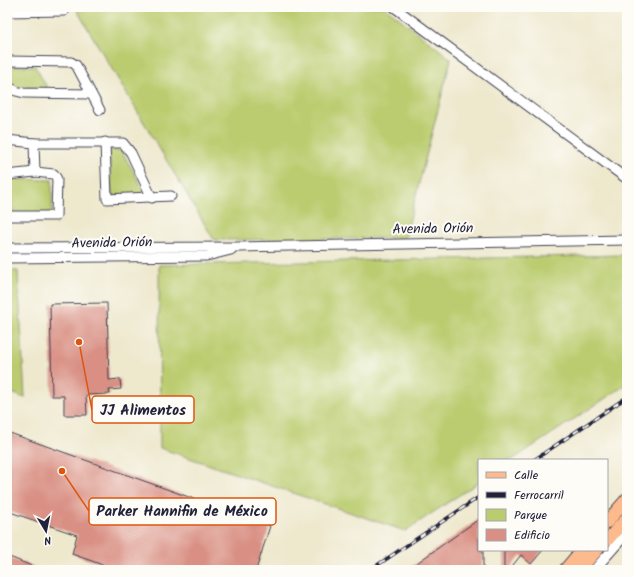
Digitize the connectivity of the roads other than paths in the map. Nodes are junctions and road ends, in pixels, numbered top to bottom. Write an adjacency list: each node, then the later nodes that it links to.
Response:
1 (394, 7): 14 (street)
2 (43, 9): 3 (street); 4 (street)
3 (7, 12)
4 (64, 12)
5 (7, 61): 7 (street)
6 (7, 86): 7 (street)
7 (91, 94): 8 (street)
8 (100, 110)
9 (7, 140): 11 (street)
10 (105, 142): 11 (street); 16 (street); 16 (street)
11 (34, 143): 12 (street)
12 (35, 172): 13 (street); 17 (street)
13 (7, 175)
14 (627, 179)
15 (171, 196): 16 (street)
16 (152, 198)
17 (7, 214)
18 (627, 240): 19 (street, Avenida Orión)
19 (240, 247): 20 (street, Avenida Orión); 21 (street, Avenida Orión)
20 (7, 248)
21 (7, 258)
22 (627, 499): 24 (main road)
23 (627, 518): 26 (main road)
24 (608, 521)
25 (627, 533): 31 (street)
26 (608, 539)
27 (581, 551): 29 (main road)
28 (596, 551): 30 (main road)
29 (565, 570)
30 (579, 570)
31 (594, 570)

